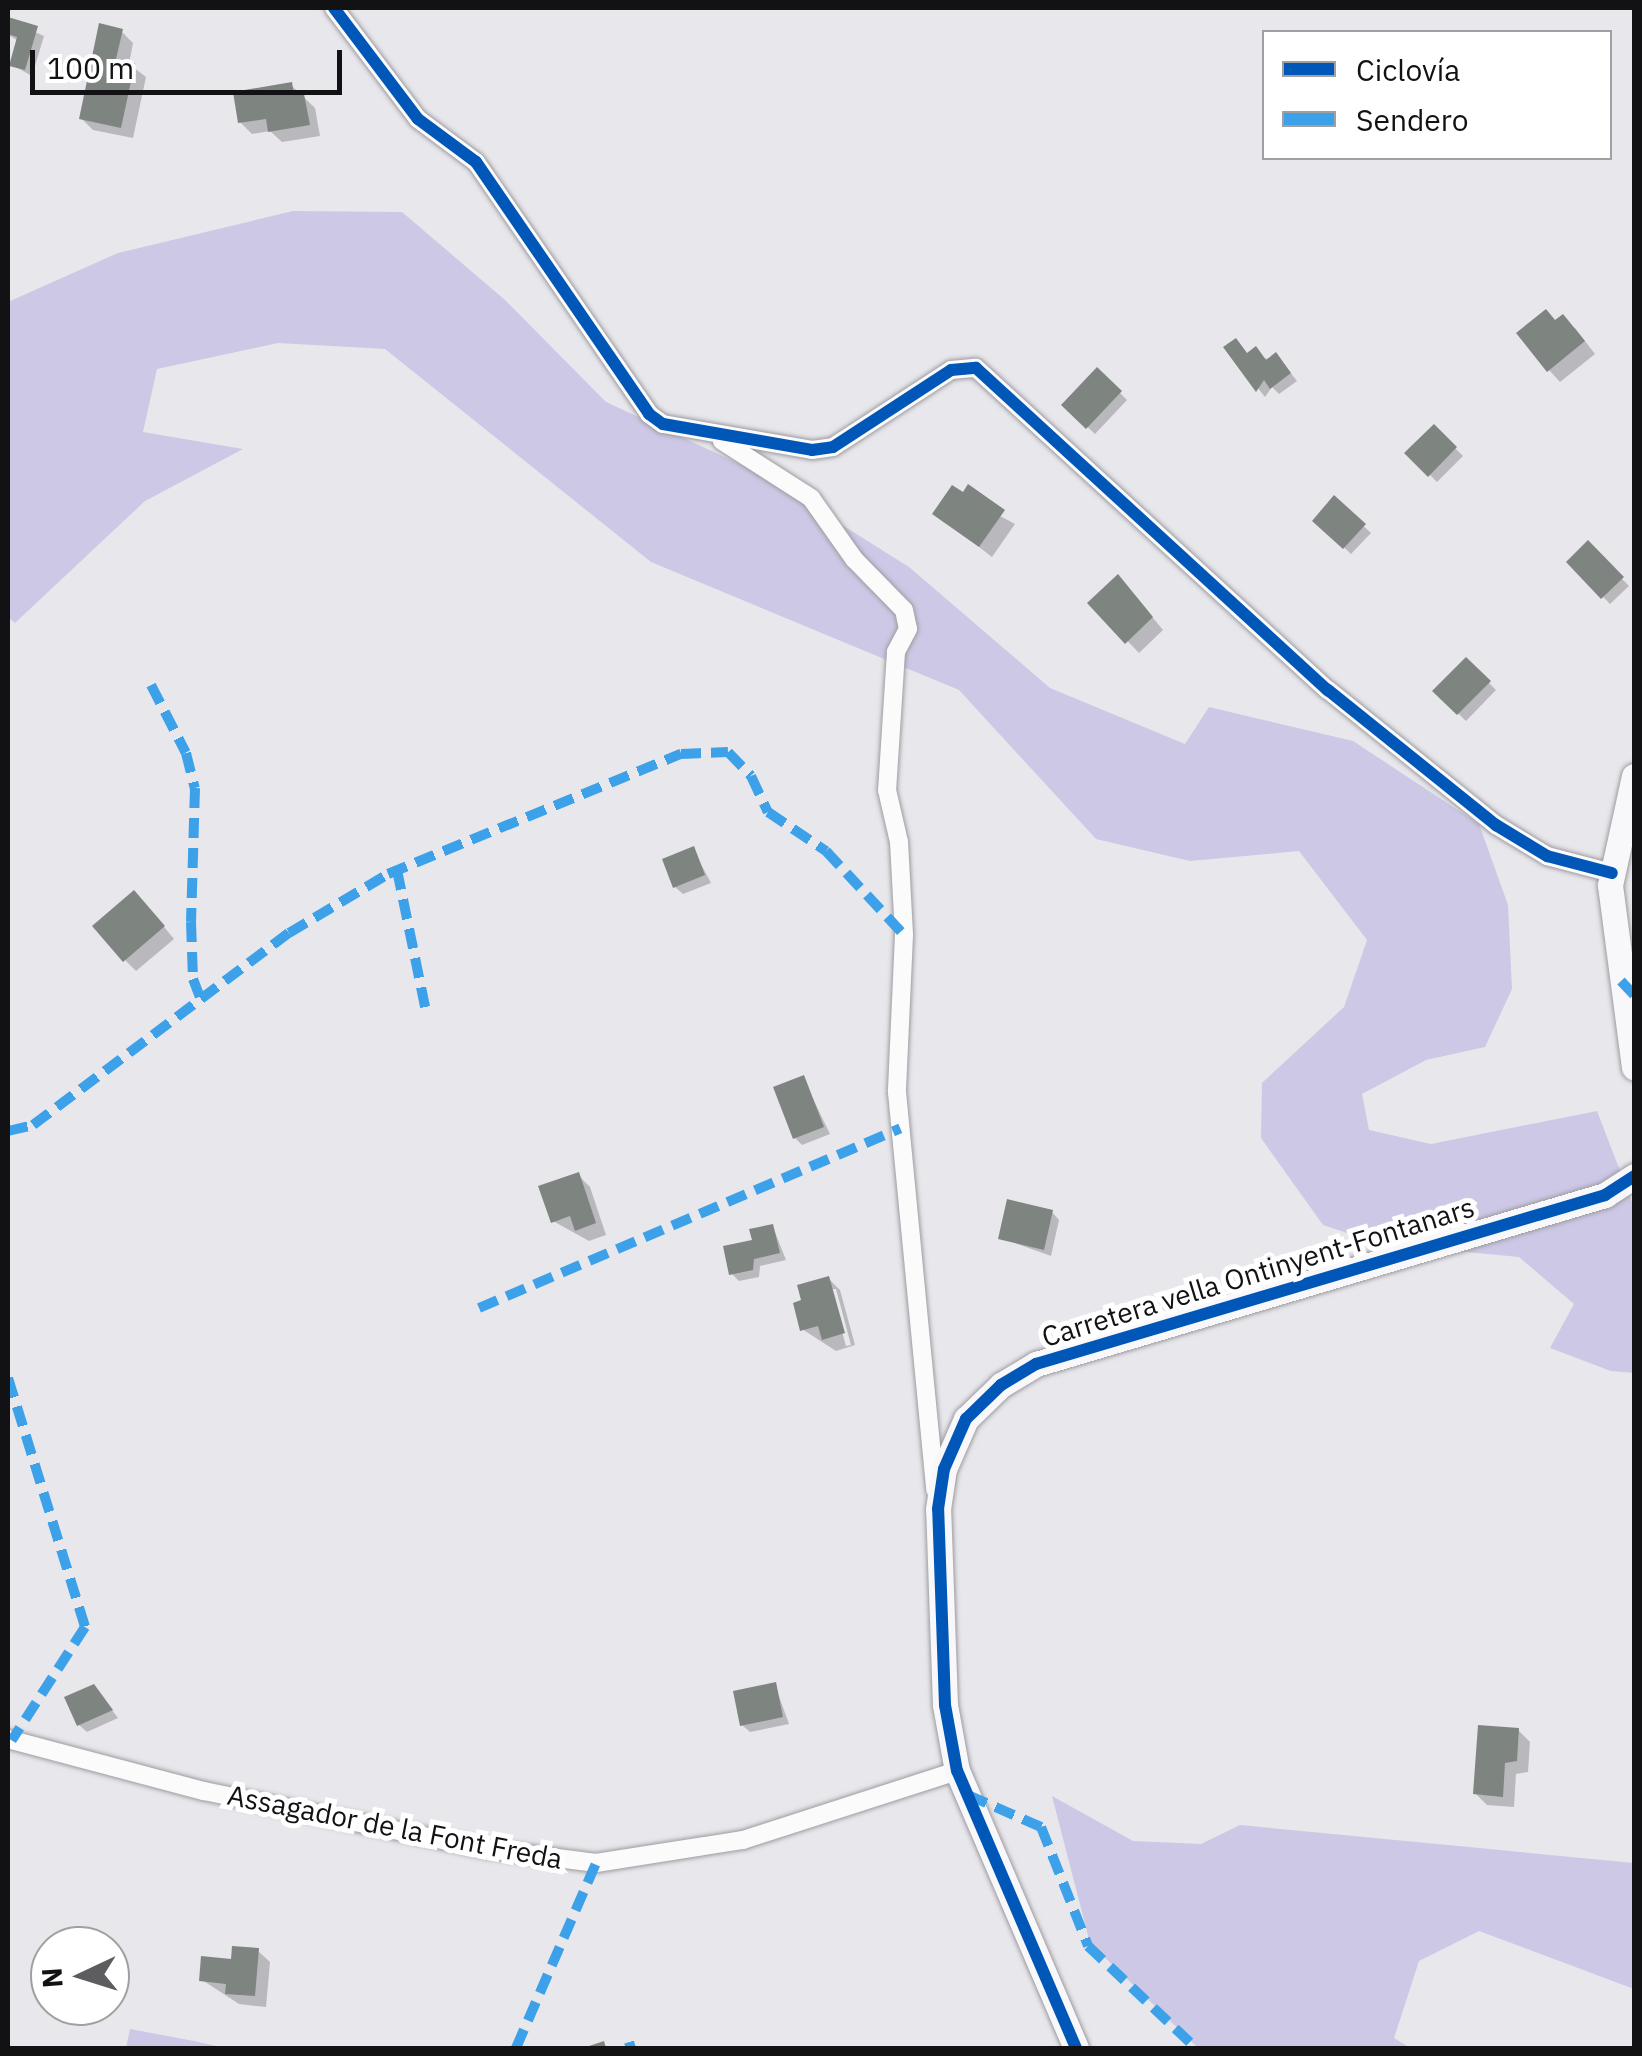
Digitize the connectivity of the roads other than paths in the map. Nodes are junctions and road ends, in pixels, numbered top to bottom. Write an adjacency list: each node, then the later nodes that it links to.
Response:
1 (334, 8): 2 (street)
2 (713, 436): 4 (street); 7 (street)
3 (1634, 776): 4 (street)
4 (1612, 872): 5 (street)
5 (1634, 1068)
6 (1634, 1176): 7 (street, Carretera vella Ontinyent-Fontanars)
7 (938, 1508): 9 (street, Carretera vella Ontinyent-Fontanars)
8 (8, 1739): 9 (street, Assagador de la Font Freda)
9 (957, 1771): 10 (street, Carretera vella Ontinyent-Fontanars)
10 (1076, 2048)

